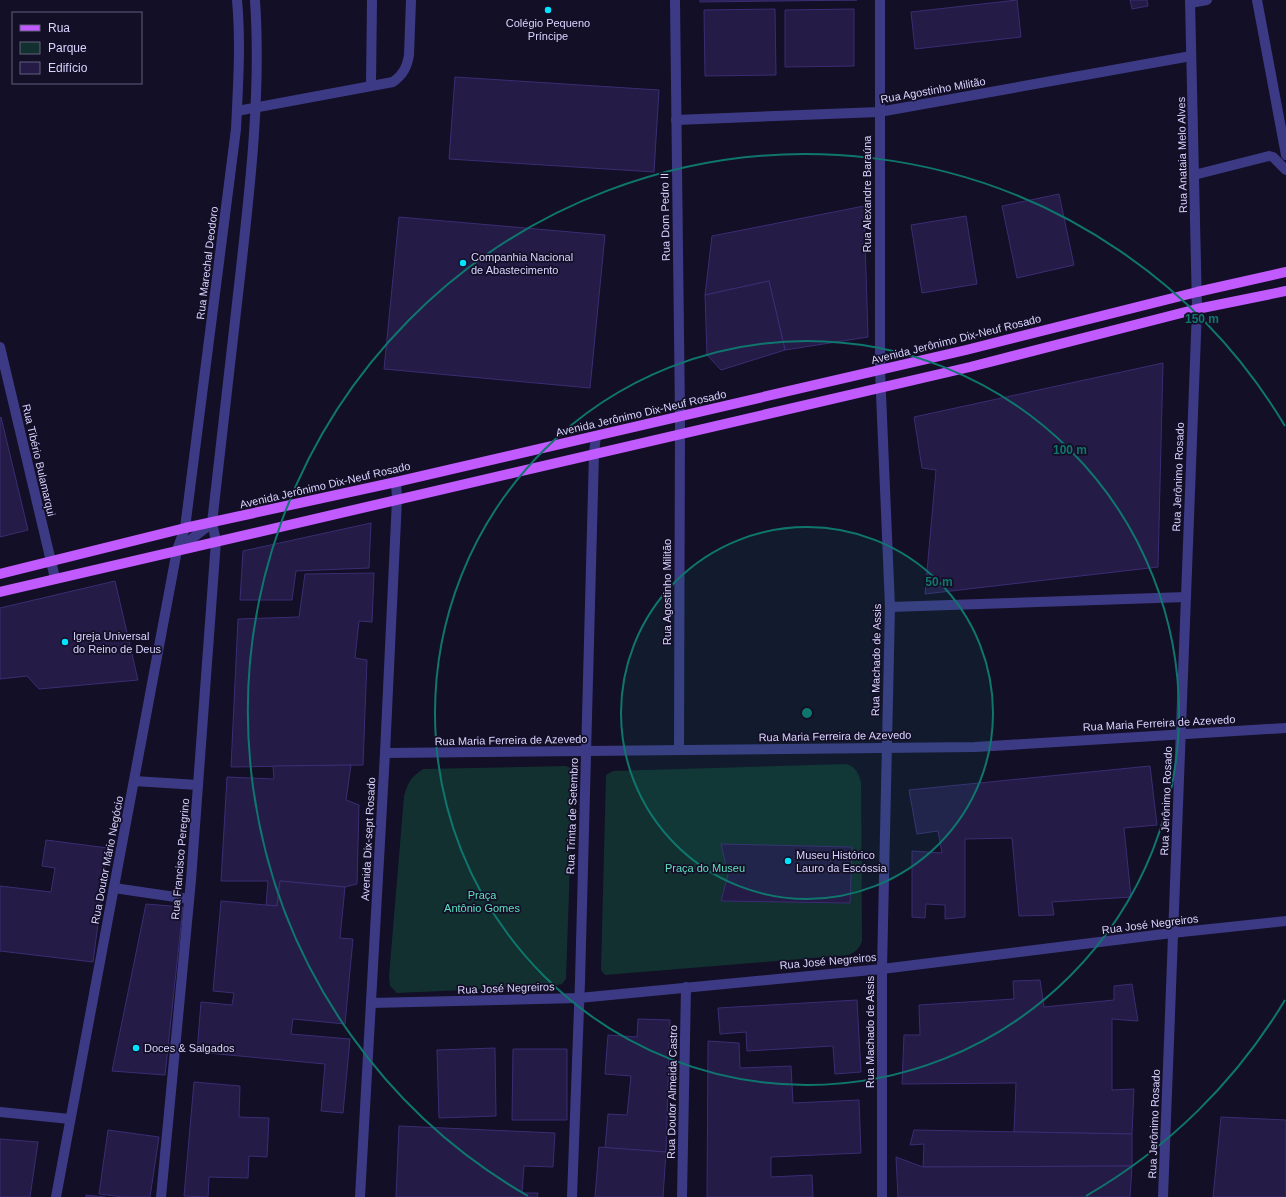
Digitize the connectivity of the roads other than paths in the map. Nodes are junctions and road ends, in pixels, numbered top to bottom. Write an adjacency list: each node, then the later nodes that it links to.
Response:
1 (237, 0): 13 (street, Rua Marechal Deodoro)
2 (255, 0): 12 (street)
3 (372, 0): 11 (street)
4 (412, 0): 11 (street)
5 (675, 0): 15 (street, Rua Dom Pedro II)
6 (880, 0): 14 (street, Rua Alexandre Baraúna)
7 (1207, 0): 9 (street)
8 (1257, 0): 16 (street)
9 (1190, 2): 10 (street, Rua Anataia Melo Alves)
10 (1191, 56): 14 (street, Rua Agostinho Militão); 18 (street, Rua Anataia Melo Alves)
11 (371, 85): 12 (street)
12 (256, 108): 13 (street); 32 (street)
13 (237, 111): 33 (street, Rua Marechal Deodoro)
14 (879, 112): 15 (street, Rua Agostinho Militão); 24 (street, Rua Alexandre Baraúna)
15 (676, 120): 26 (street, Rua Dom Pedro II)
16 (1286, 155)
17 (1286, 170): 18 (street)
18 (1194, 175): 21 (street, Rua Anataia Melo Alves)
19 (1286, 272): 21 (main road, Avenida Jerônimo Dix-Neuf Rosado)
20 (1286, 291): 22 (main road)
21 (1197, 292): 22 (street, Rua Anataia Melo Alves); 24 (main road, Avenida Jerônimo Dix-Neuf Rosado)
22 (1197, 309): 25 (main road); 40 (street, Rua Jerônimo Rosado)
23 (0, 347): 36 (street, Rua Tibério Bulamarqui)
24 (880, 370): 25 (street, Rua Alexandre Baraúna); 26 (main road, Avenida Jerônimo Dix-Neuf Rosado)
25 (880, 387): 27 (main road); 41 (street, Rua Machado de Assis)
26 (680, 416): 27 (street, Rua Dom Pedro II); 28 (main road, Avenida Jerônimo Dix-Neuf Rosado)
27 (680, 434): 29 (main road); 45 (street, Rua Agostinho Militão)
28 (596, 436): 29 (street, Rua Trinta de Setembro); 30 (main road, Avenida Jerônimo Dix-Neuf Rosado)
29 (594, 453): 31 (main road); 46 (street, Rua Trinta de Setembro)
30 (396, 482): 31 (street, Avenida Dix-sept Rosado); 32 (main road, Avenida Jerônimo Dix-Neuf Rosado)
31 (397, 499): 34 (main road); 47 (street, Avenida Dix-sept Rosado)
32 (212, 523): 33 (main road, Avenida Jerônimo Dix-Neuf Rosado); 34 (street, Rua Francisco Peregrino); 35 (street)
33 (185, 528): 35 (street, Rua Doutor Mário Negócio); 36 (main road, Avenida Jerônimo Dix-Neuf Rosado)
34 (216, 541): 35 (main road); 49 (street, Rua Francisco Peregrino)
35 (177, 550): 38 (main road); 48 (street, Rua Doutor Mário Negócio)
36 (51, 562): 37 (main road, Avenida Jerônimo Dix-Neuf Rosado); 38 (street, Rua Tibério Bulamarqui)
37 (0, 574)
38 (55, 578): 39 (main road)
39 (0, 592)
40 (1186, 597): 41 (street); 43 (street, Rua Jerônimo Rosado)
41 (890, 608): 44 (street, Rua Machado de Assis)
42 (1286, 728): 43 (street, Rua Maria Ferreira de Azevedo)
43 (1180, 733): 44 (street, Rua Maria Ferreira de Azevedo); 53 (street, Rua Jerônimo Rosado)
44 (886, 747): 45 (street, Rua Maria Ferreira de Azevedo); 54 (street, Rua Machado de Assis)
45 (679, 750): 46 (street, Rua Maria Ferreira de Azevedo)
46 (586, 751): 47 (street, Rua Maria Ferreira de Azevedo); 56 (street, Rua Trinta de Setembro)
47 (385, 753): 57 (street, Avenida Dix-sept Rosado)
48 (134, 781): 49 (street); 50 (street, Rua Doutor Mário Negócio)
49 (198, 785): 51 (street, Rua Francisco Peregrino)
50 (114, 888): 51 (street); 59 (street, Rua Doutor Mário Negócio)
51 (189, 899): 61 (street, Rua Francisco Peregrino)
52 (1286, 921): 53 (street, Rua José Negreiros)
53 (1172, 933): 54 (street, Rua José Negreiros); 66 (street, Rua Jerônimo Rosado)
54 (882, 969): 55 (street, Rua José Negreiros); 65 (street, Rua Machado de Assis)
55 (686, 986): 56 (street, Rua José Negreiros); 64 (street, Rua Doutor Almeida Castro)
56 (579, 998): 57 (street, Rua José Negreiros); 63 (street, Rua Trinta de Setembro)
57 (371, 1004): 62 (street, Avenida Dix-sept Rosado)
58 (0, 1112): 59 (street)
59 (70, 1119): 60 (street, Rua Doutor Mário Negócio)
60 (56, 1197)
61 (160, 1197)
62 (360, 1197)
63 (572, 1197)
64 (682, 1197)
65 (882, 1197)
66 (1163, 1197)

